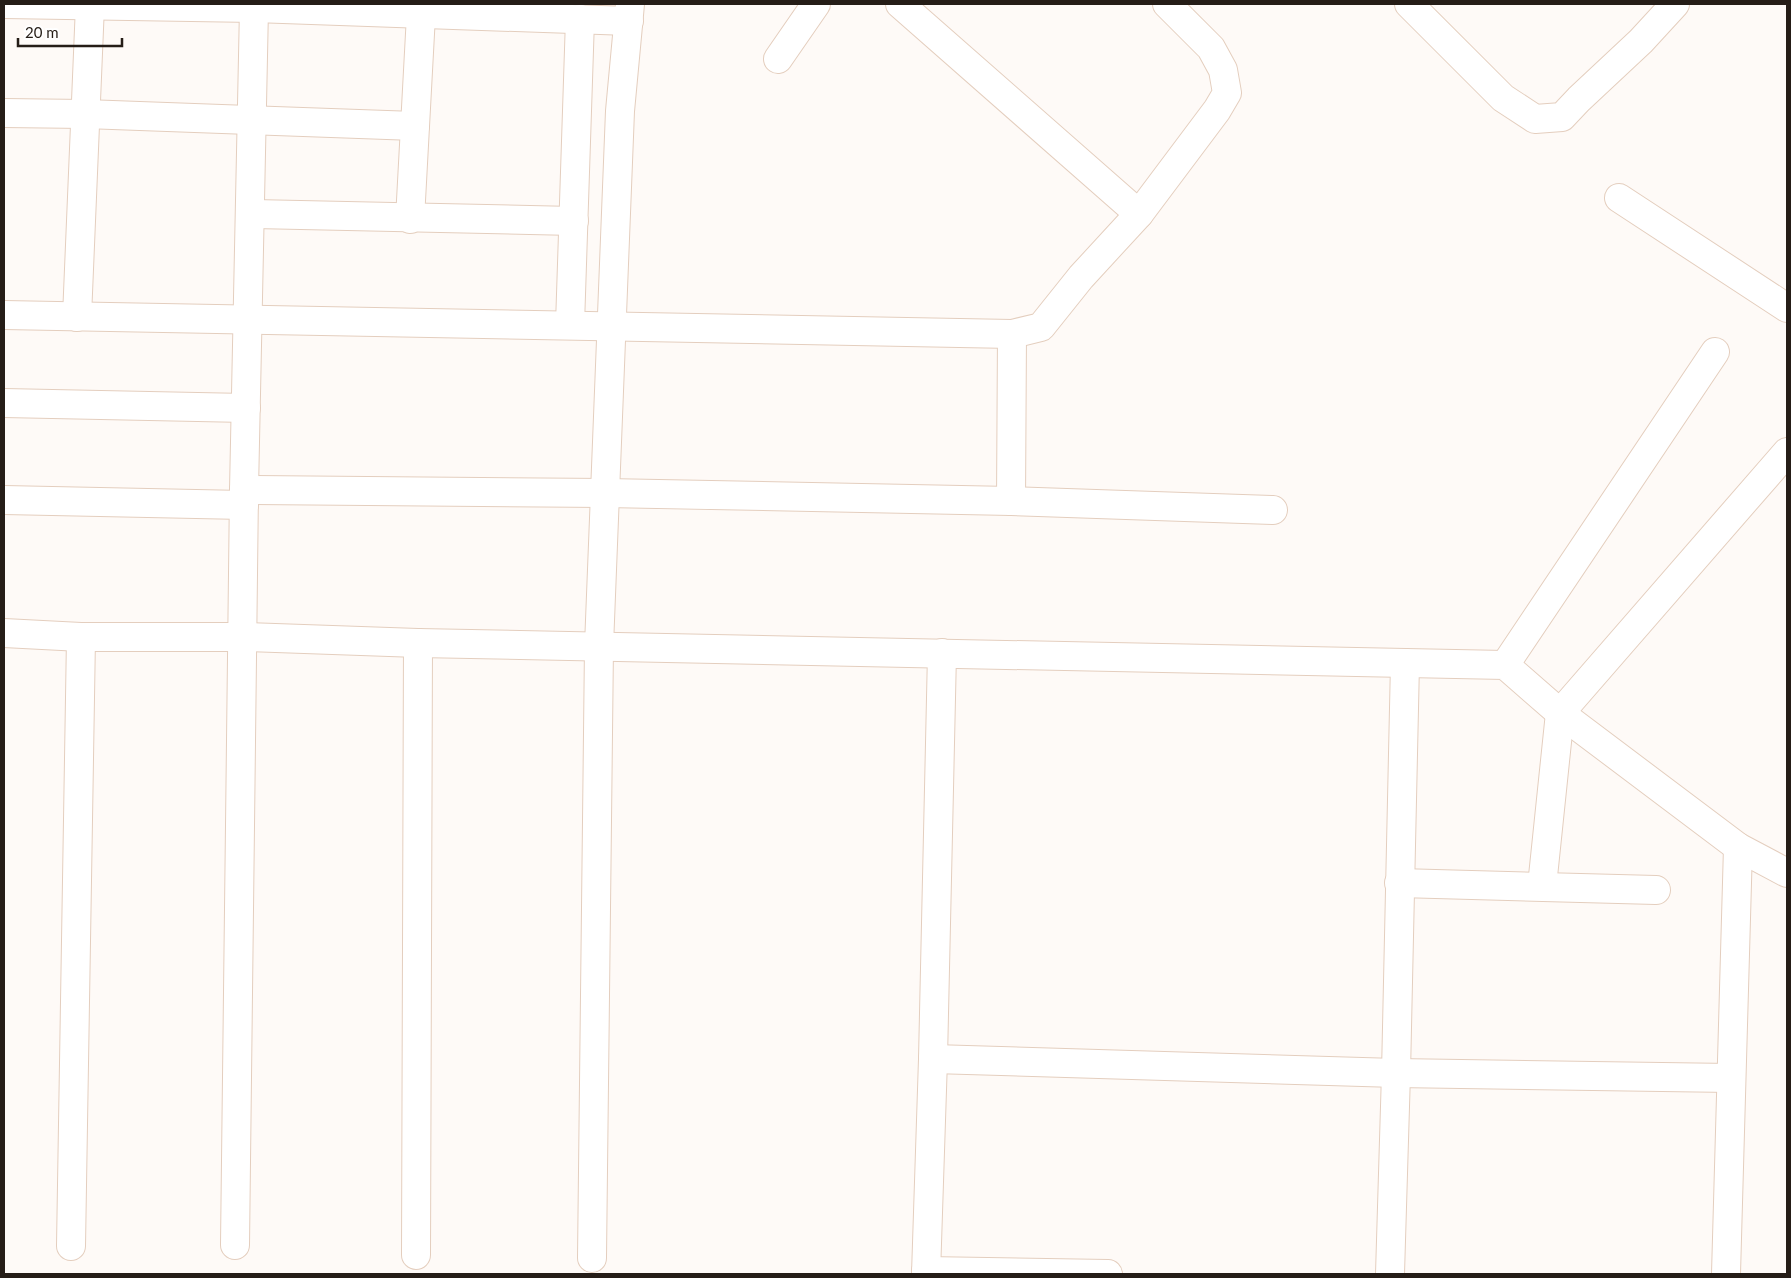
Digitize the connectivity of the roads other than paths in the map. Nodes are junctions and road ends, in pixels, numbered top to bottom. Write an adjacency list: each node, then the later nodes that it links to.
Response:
1 (4, 4): 7 (street)
2 (816, 4): 12 (street)
3 (900, 4): 19 (street)
4 (1167, 4): 19 (street)
5 (1409, 4): 6 (street)
6 (1675, 4)
7 (90, 5): 8 (street); 14 (street)
8 (271, 7): 10 (street); 15 (street)
9 (629, 12): 11 (street); 27 (street)
10 (421, 14): 11 (street); 16 (street)
11 (580, 19): 21 (street)
12 (778, 59)
13 (4, 113): 14 (street)
14 (85, 114): 15 (street); 24 (street)
15 (251, 120): 16 (street); 18 (street)
16 (415, 126): 20 (street)
17 (1619, 198): 22 (street)
18 (250, 214): 20 (street); 25 (street)
19 (1139, 214): 28 (street)
20 (410, 218): 21 (street)
21 (574, 221): 26 (street)
22 (1787, 308)
23 (4, 316): 24 (street)
24 (77, 317): 25 (street)
25 (248, 320): 26 (street); 31 (street)
26 (570, 325): 27 (street)
27 (611, 326): 28 (street); 33 (street)
28 (1012, 334): 36 (street)
29 (1715, 352): 45 (street)
30 (4, 403): 31 (street)
31 (246, 408): 34 (street)
32 (1787, 452): 46 (street)
33 (606, 493): 34 (street); 36 (street); 42 (street)
34 (244, 498): 35 (street); 39 (street)
35 (4, 500)
36 (1011, 501): 37 (street)
37 (1273, 510)
38 (4, 633): 40 (street)
39 (244, 637): 40 (street); 41 (street); 55 (street)
40 (81, 638): 56 (street)
41 (418, 643): 42 (street); 57 (street)
42 (599, 646): 43 (street); 58 (street)
43 (942, 653): 44 (street); 52 (street)
44 (1405, 663): 45 (street); 49 (street)
45 (1505, 665): 46 (street)
46 (1560, 713): 47 (street); 50 (street)
47 (1738, 847): 48 (street); 54 (street)
48 (1787, 873)
49 (1400, 883): 50 (street); 53 (street)
50 (1542, 886): 51 (street)
51 (1656, 890)
52 (933, 1059): 53 (street); 59 (street)
53 (1396, 1073): 54 (street); 61 (street)
54 (1731, 1078): 62 (street)
55 (235, 1245)
56 (71, 1246)
57 (416, 1255)
58 (592, 1258)
59 (926, 1273): 60 (street)
60 (1108, 1274)
61 (1390, 1274)
62 (1726, 1274)

